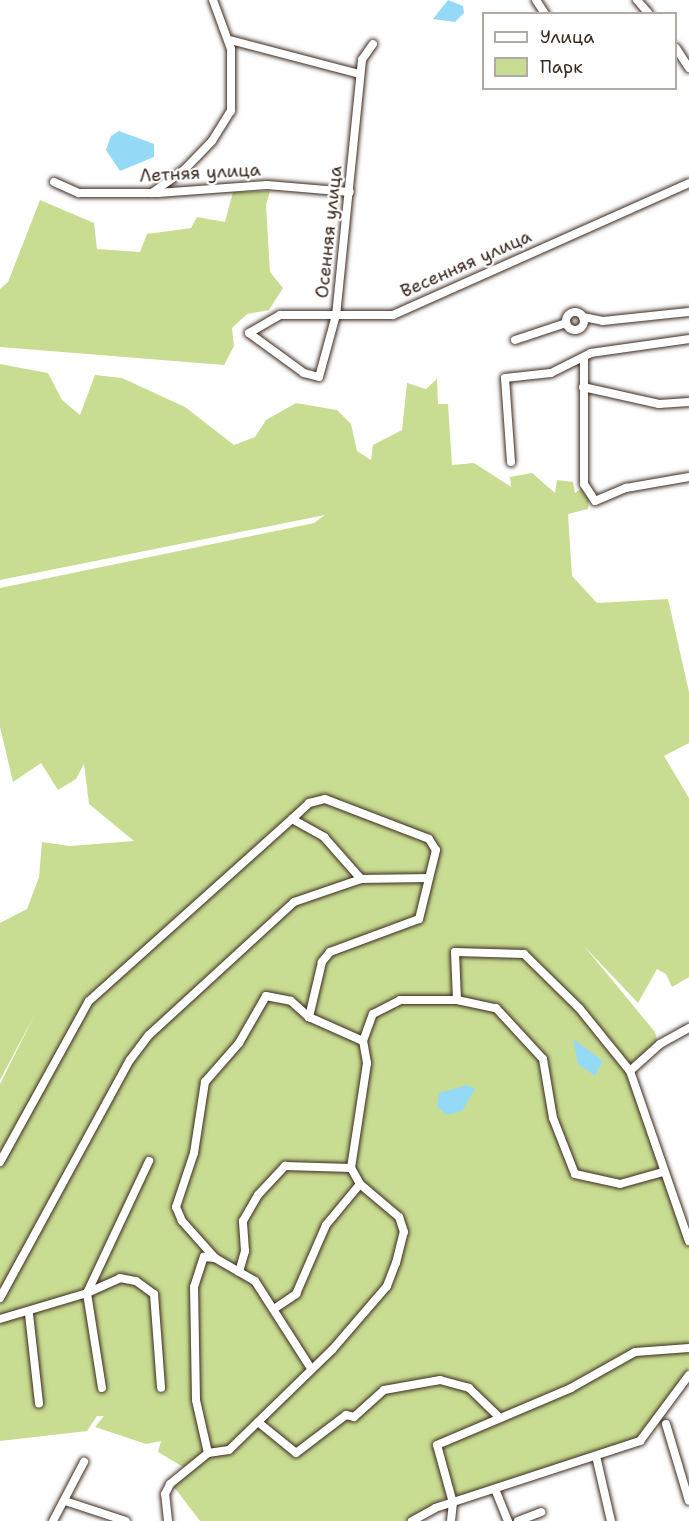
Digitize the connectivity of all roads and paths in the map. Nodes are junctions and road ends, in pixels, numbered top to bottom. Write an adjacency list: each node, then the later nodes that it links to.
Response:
1 (213, 0): 4 (street)
2 (638, 0): 3 (street)
3 (647, 12)
4 (230, 40): 8 (street); 12 (street)
5 (374, 44): 8 (street, Осенняя улица)
6 (677, 51): 7 (street)
7 (689, 68)
8 (360, 74): 11 (street, Осенняя улица)
9 (54, 182): 12 (street, Летняя улица)
10 (689, 183): 14 (street, Весенняя улица)
11 (350, 192): 12 (street, Летняя улица); 14 (street, Осенняя улица)
12 (152, 193)
13 (689, 312): 16 (street)
14 (336, 315): 15 (street, Весенняя улица); 15 (street, Осенняя улица)
15 (249, 333)
16 (515, 339)
17 (689, 339): 18 (street)
18 (584, 357): 19 (street); 21 (street)
19 (583, 387): 20 (street); 22 (street)
20 (689, 402)
21 (511, 462)
22 (689, 477)
23 (292, 819): 24 (street); 25 (street); 32 (street)
24 (427, 878): 25 (street); 27 (street)
25 (361, 879): 40 (street)
26 (457, 1000): 29 (street); 30 (street); 34 (street)
27 (309, 1017): 29 (street); 37 (street)
28 (689, 1028): 30 (street)
29 (363, 1041): 33 (street)
30 (630, 1071): 34 (street)
31 (149, 1161): 39 (street)
32 (0, 1162)
33 (351, 1167): 35 (street); 38 (street)
34 (663, 1172): 36 (street)
35 (360, 1184): 41 (street); 45 (street)
36 (689, 1241)
37 (215, 1258): 38 (street); 53 (street)
38 (239, 1272): 41 (street)
39 (87, 1293): 42 (street); 47 (street); 48 (street)
40 (0, 1298)
41 (274, 1309): 45 (street)
42 (29, 1314): 43 (street); 49 (street)
43 (0, 1319)
44 (689, 1348): 50 (street)
45 (310, 1367): 51 (street)
46 (689, 1375): 54 (street)
47 (102, 1388)
48 (161, 1388)
49 (39, 1403)
50 (500, 1418): 51 (street); 59 (street)
51 (258, 1422): 53 (street)
52 (666, 1424): 58 (street)
53 (208, 1454): 63 (street)
54 (596, 1456): 56 (street); 68 (street)
55 (84, 1462): 57 (street)
56 (495, 1489): 59 (street); 66 (street)
57 (65, 1501): 61 (street); 62 (street)
58 (689, 1501)
59 (453, 1503): 64 (street); 65 (street)
60 (541, 1512): 67 (street)
61 (53, 1521)
62 (126, 1521)
63 (168, 1521)
64 (412, 1521)
65 (451, 1521)
66 (508, 1521)
67 (518, 1521)
68 (612, 1521)

